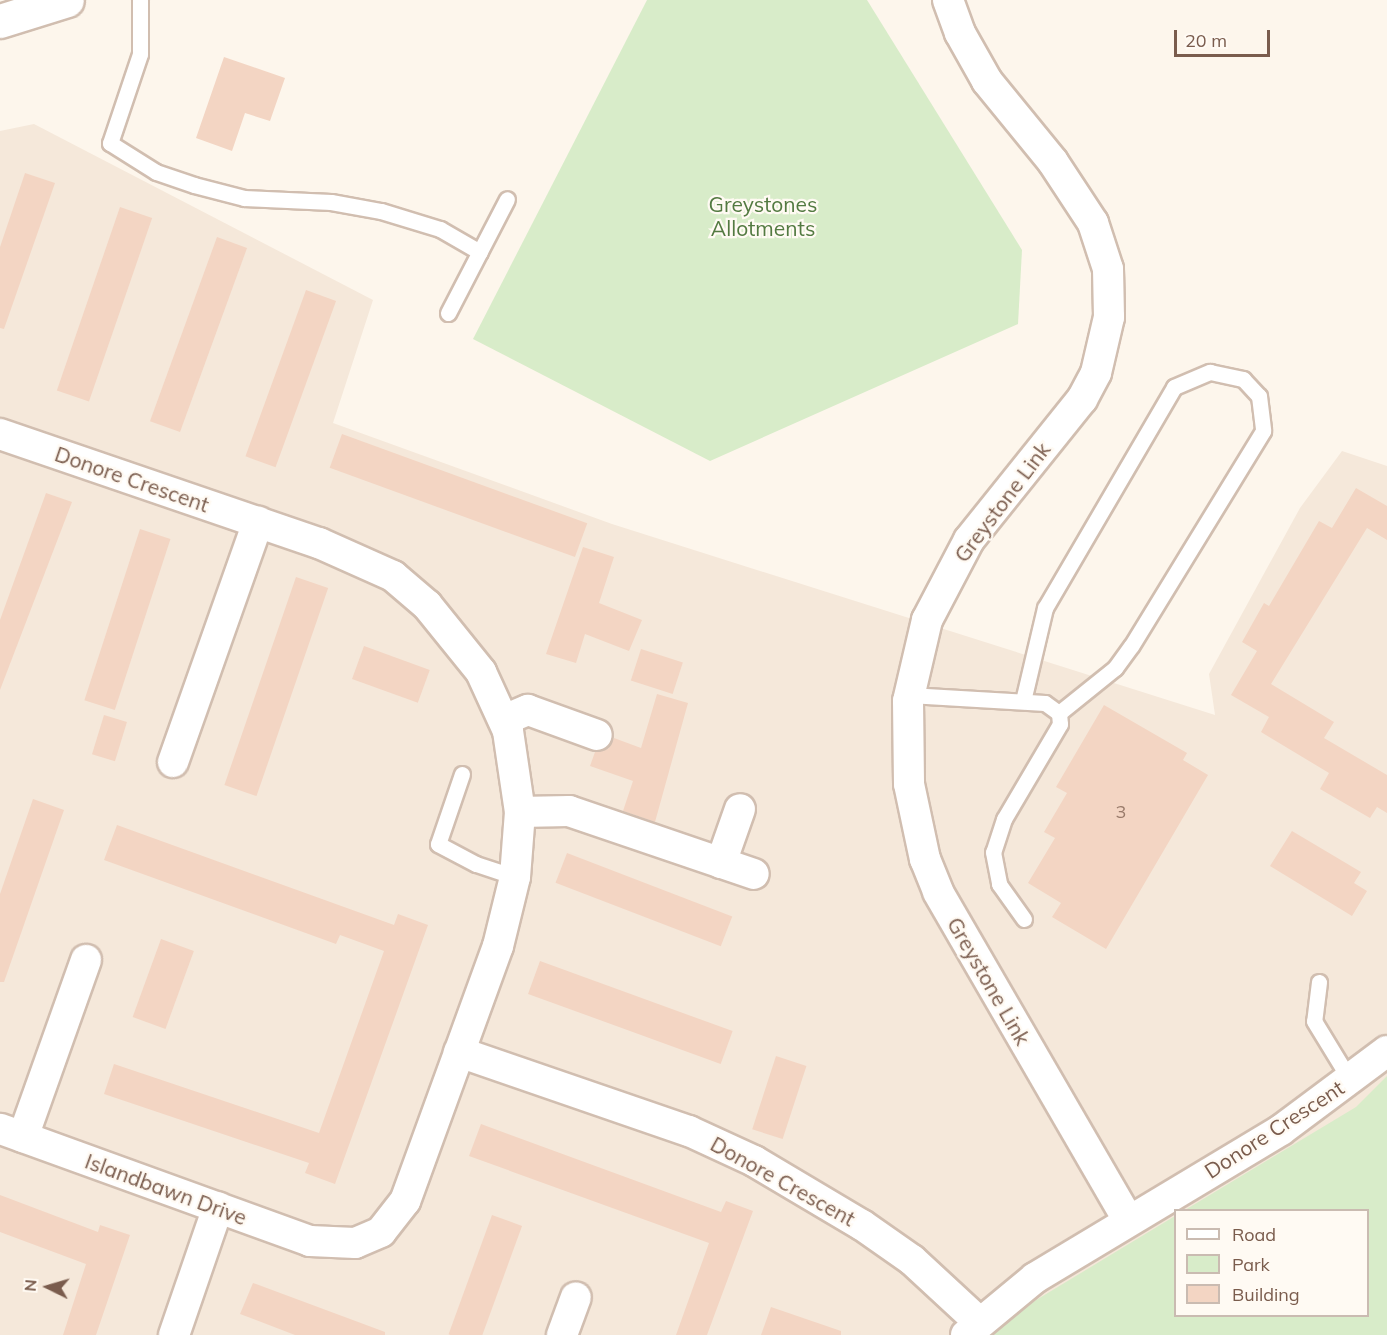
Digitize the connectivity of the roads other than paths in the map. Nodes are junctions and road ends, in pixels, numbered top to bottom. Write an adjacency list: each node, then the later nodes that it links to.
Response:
1 (67, 0): 4 (main road)
2 (140, 0): 6 (lane)
3 (948, 0): 10 (street, Greystone Link)
4 (0, 21)
5 (507, 199): 6 (lane)
6 (480, 252): 7 (lane)
7 (448, 314)
8 (2, 442): 9 (street, Donore Crescent)
9 (258, 522): 13 (street, Donore Crescent); 15 (street)
10 (909, 695): 11 (lane); 30 (street, Greystone Link)
11 (1023, 701): 12 (lane); 12 (lane)
12 (1059, 713): 22 (lane)
13 (504, 720): 14 (street); 18 (street, Donore Crescent)
14 (597, 735)
15 (173, 762)
16 (462, 774): 21 (lane)
17 (741, 809): 19 (street)
18 (520, 812): 19 (street); 21 (street, Donore Crescent)
19 (721, 863): 20 (street)
20 (754, 874)
21 (515, 877): 26 (street, Donore Crescent)
22 (1024, 919)
23 (86, 960): 28 (street, Islandbawn Drive)
24 (1319, 982): 27 (lane)
25 (1387, 1051): 27 (street, Donore Crescent)
26 (459, 1052): 31 (street, Donore Crescent); 33 (street, Donore Crescent)
27 (1350, 1080): 30 (street, Donore Crescent)
28 (11, 1133): 29 (street, Islandbawn Drive)
29 (219, 1207): 31 (street, Islandbawn Drive); 34 (street)
30 (1128, 1220): 33 (street, Donore Crescent)
31 (310, 1241)
32 (576, 1297): 35 (street)
33 (972, 1328)
34 (174, 1335)
35 (562, 1335)

